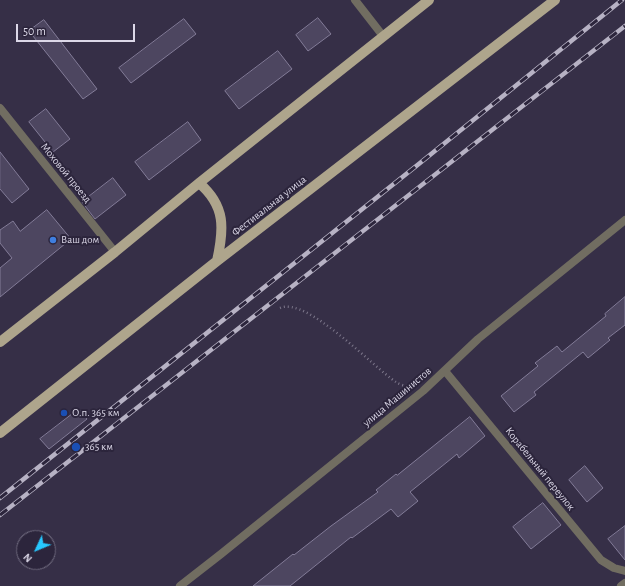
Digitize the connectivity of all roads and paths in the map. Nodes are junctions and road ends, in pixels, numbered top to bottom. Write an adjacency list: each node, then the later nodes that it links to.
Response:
1 (355, 0): 4 (street)
2 (429, 0): 4 (main road)
3 (555, 0): 9 (main road, Фестивальная улица)
4 (383, 36): 6 (main road)
5 (0, 108): 8 (street, Моховой проезд)
6 (200, 183): 8 (main road); 9 (main road)
7 (625, 220): 12 (street, улица Машинистов)
8 (115, 252): 11 (main road)
9 (217, 261): 14 (main road, Фестивальная улица)
10 (280, 308): 13 (path)
11 (0, 342)
12 (445, 371): 13 (street, улица Машинистов); 15 (street, Корабельный переулок)
13 (423, 391): 17 (street, улица Машинистов)
14 (0, 433)
15 (625, 571)
16 (625, 583): 18 (street)
17 (180, 586)
18 (621, 586)

